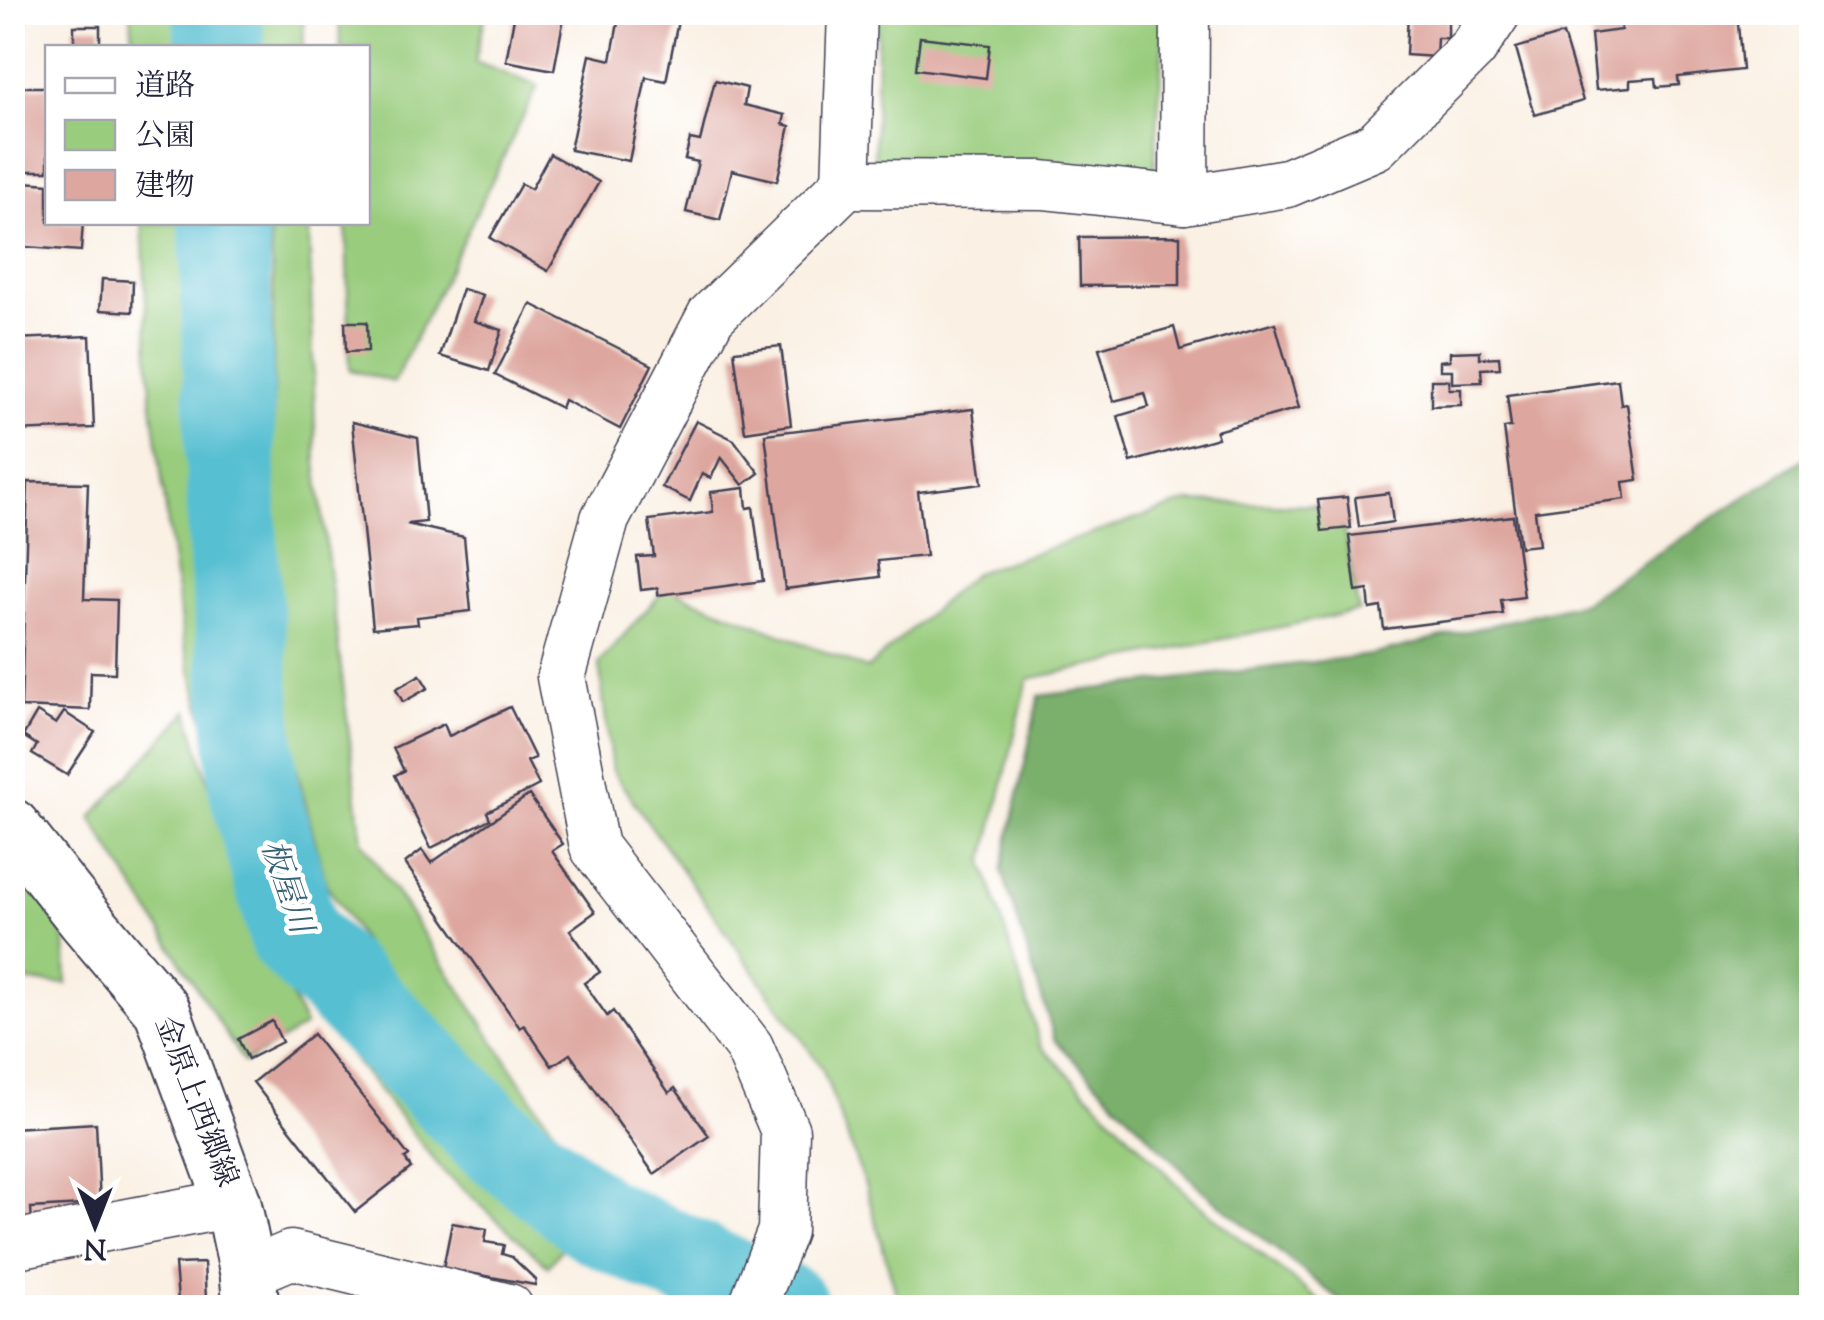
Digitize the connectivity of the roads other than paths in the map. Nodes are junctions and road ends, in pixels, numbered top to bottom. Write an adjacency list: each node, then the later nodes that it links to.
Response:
1 (852, 12): 4 (street)
2 (1185, 12): 5 (street)
3 (1497, 12): 5 (street)
4 (846, 184): 5 (street); 11 (street)
5 (1184, 200)
6 (12, 827): 7 (main road, 金原上西郷線)
7 (233, 1203): 8 (street); 9 (main road, 金原上西郷線)
8 (12, 1246)
9 (250, 1290): 10 (street)
10 (509, 1308)
11 (752, 1308)

